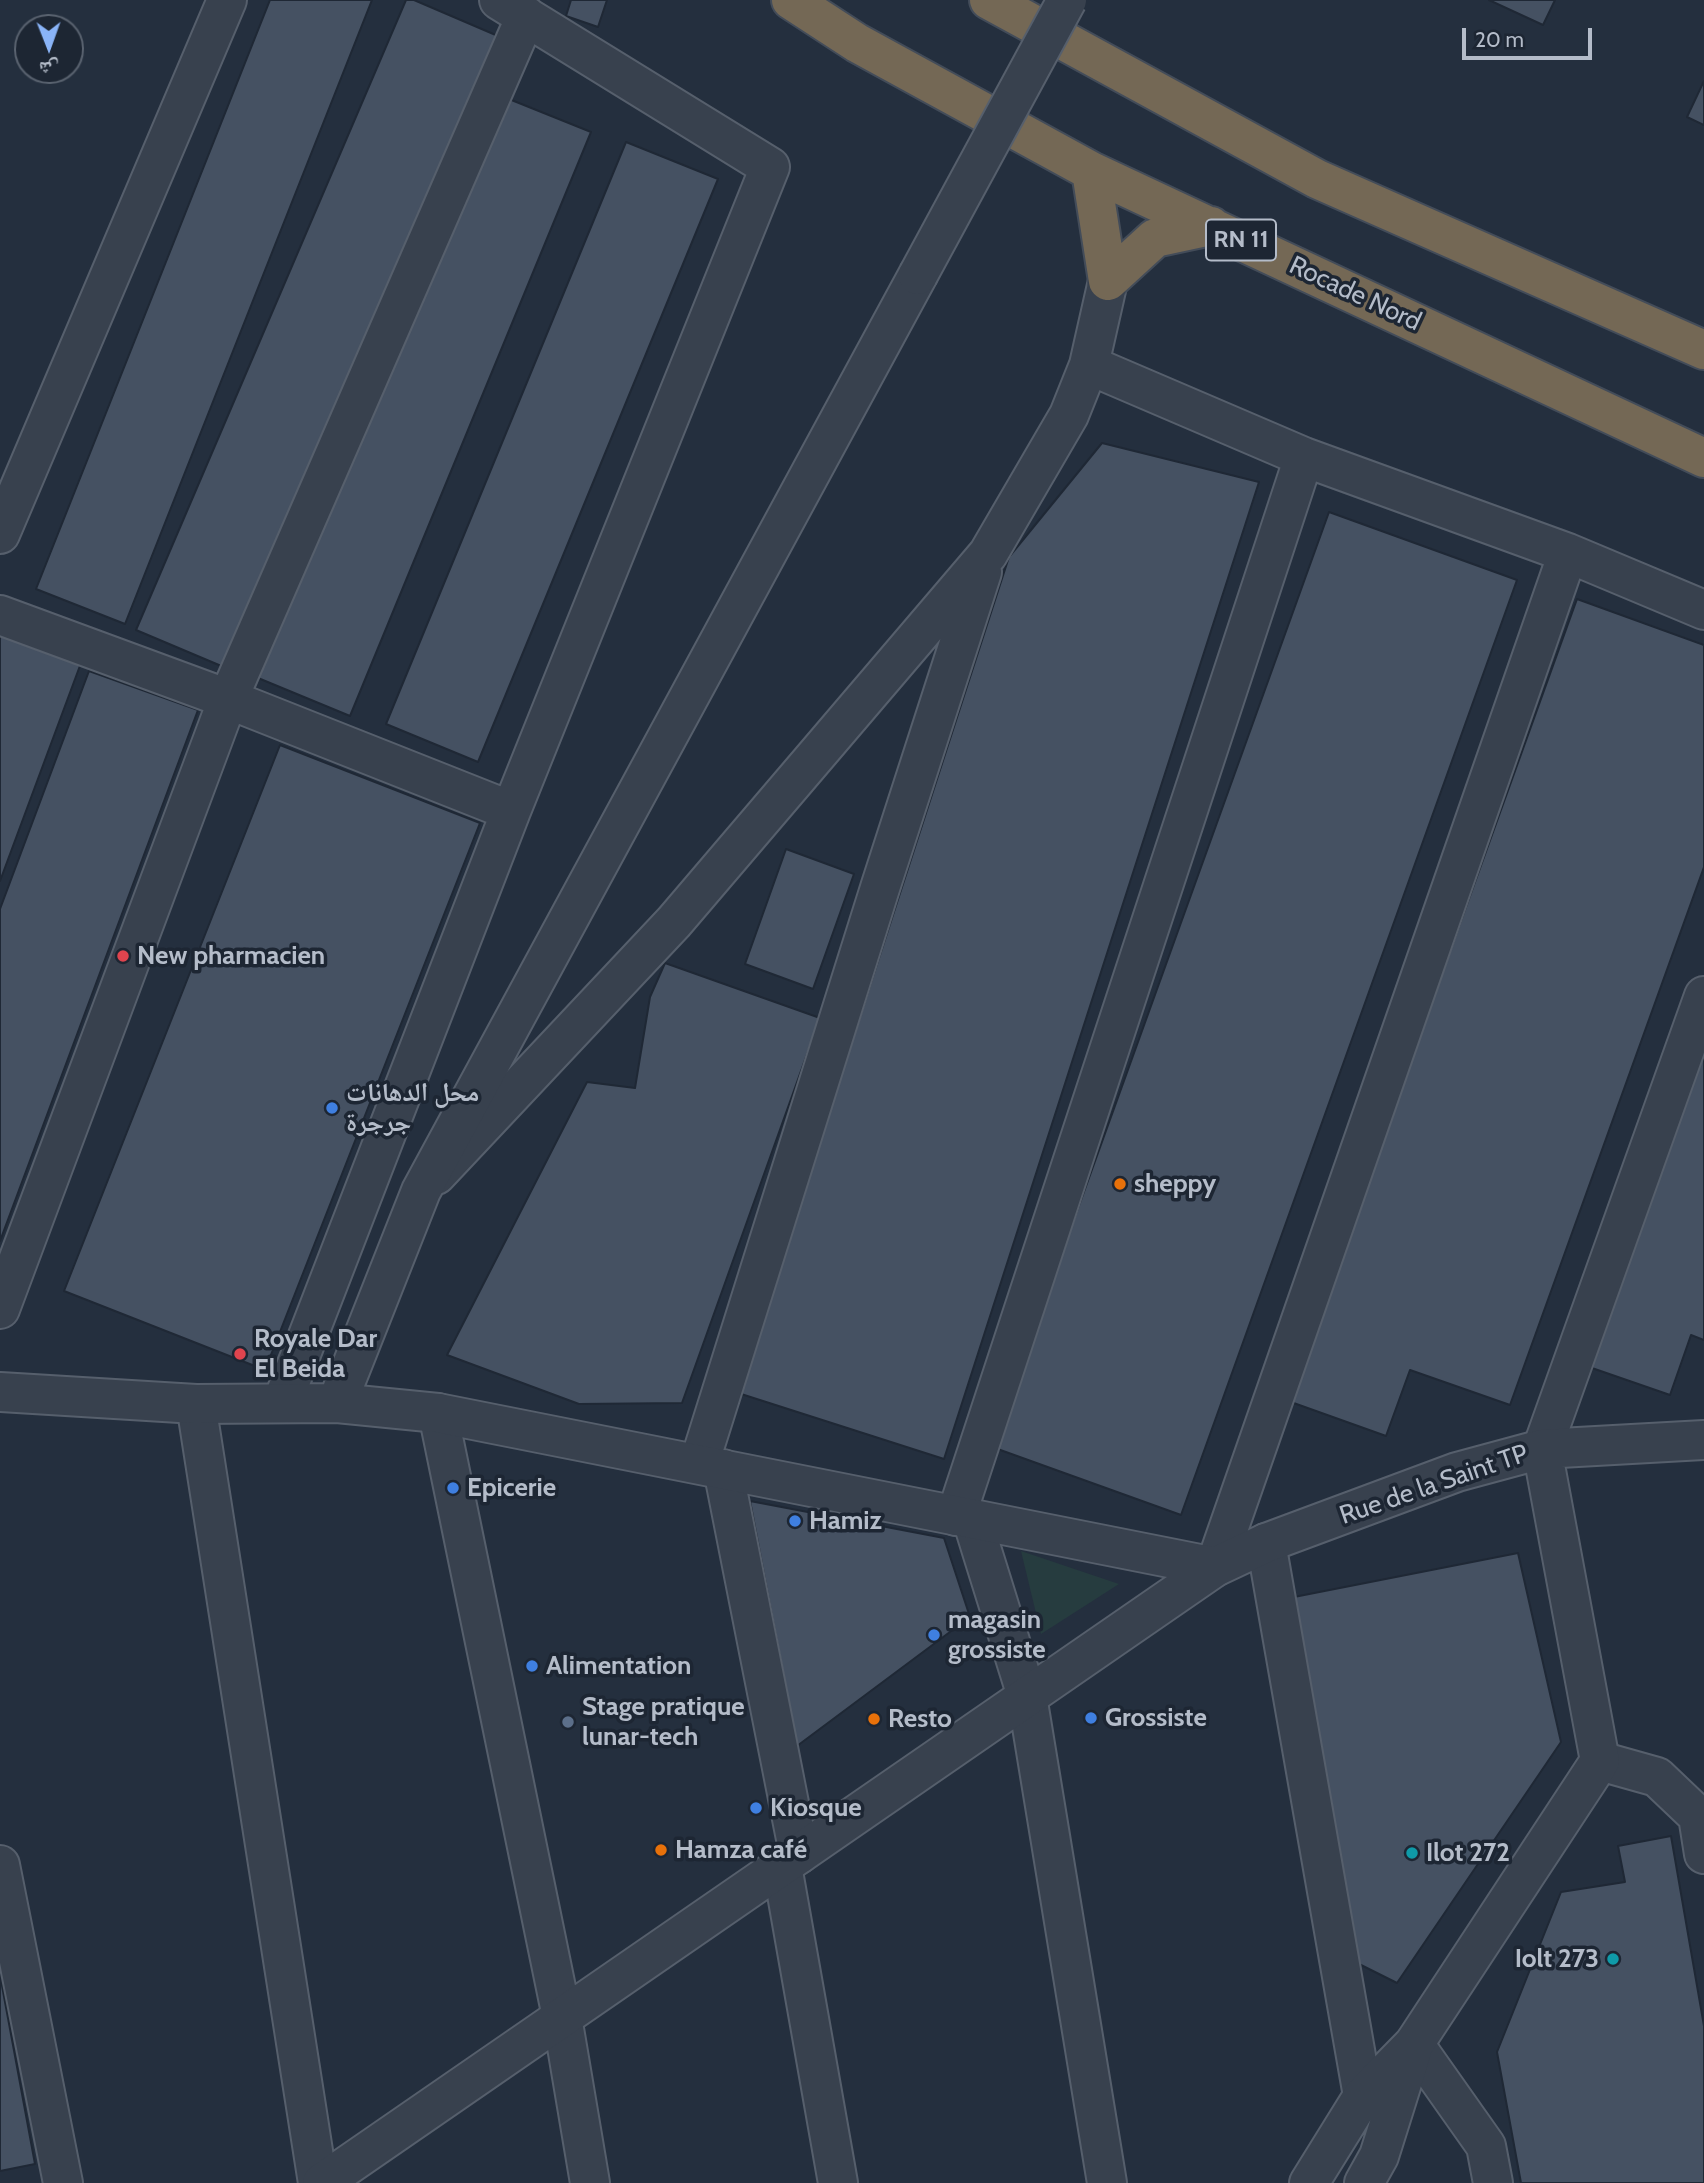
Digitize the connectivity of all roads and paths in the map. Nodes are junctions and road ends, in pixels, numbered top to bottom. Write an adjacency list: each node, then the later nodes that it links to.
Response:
1 (228, 0): 13 (street)
2 (791, 0): 6 (highway, Rocade Nord / RN 11)
3 (989, 0): 9 (highway)
4 (1067, 0): 21 (street, bridge)
5 (512, 8): 18 (street); 19 (street)
6 (1091, 170): 7 (highway, Rocade Nord / RN 11); 8 (highway)
7 (1211, 226): 8 (highway); 12 (highway, Rocade Nord / RN 11)
8 (1108, 281): 10 (street)
9 (1704, 350)
10 (1089, 365): 11 (street); 15 (street)
11 (1304, 457): 14 (street); 31 (street)
12 (1704, 458)
13 (0, 534)
14 (1568, 553): 16 (street); 33 (street)
15 (988, 554): 21 (street); 30 (street)
16 (1704, 610)
17 (0, 615): 18 (street)
18 (228, 699): 19 (street); 22 (street)
19 (511, 811): 24 (street)
20 (1704, 996): 29 (street)
21 (421, 1191): 25 (street)
22 (0, 1309)
23 (0, 1392): 26 (street)
24 (282, 1403): 25 (street); 26 (street)
25 (337, 1403): 27 (street)
26 (195, 1404): 43 (street)
27 (438, 1413): 30 (street); 39 (street)
28 (1704, 1440): 29 (street, Rue de la Saint TP)
29 (1542, 1449): 32 (street, Rue de la Saint TP); 35 (street)
30 (711, 1467): 31 (street); 37 (street)
31 (964, 1517): 33 (street); 34 (street)
32 (1266, 1543): 33 (street, Rue de la Saint TP); 41 (street)
33 (1214, 1567): 34 (street, Rue de la Saint TP)
34 (1027, 1696): 37 (street, Rue de la Saint TP); 46 (street)
35 (1600, 1761): 36 (street); 40 (street)
36 (1704, 1854)
37 (791, 1860): 39 (street, Rue de la Saint TP); 45 (street)
38 (0, 1865): 42 (street)
39 (562, 2017): 43 (street, Rue de la Saint TP); 44 (street)
40 (1415, 2044): 41 (street); 48 (street); 49 (street)
41 (1363, 2095): 47 (street)
42 (64, 2183)
43 (320, 2183)
44 (590, 2183)
45 (838, 2183)
46 (1107, 2183)
47 (1309, 2183)
48 (1364, 2183)
49 (1493, 2183)

